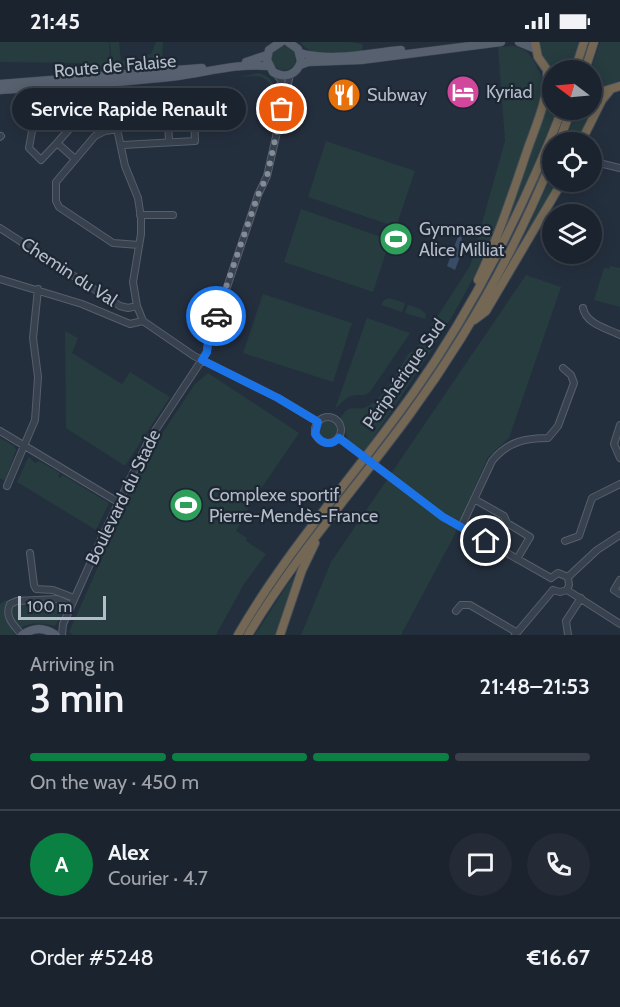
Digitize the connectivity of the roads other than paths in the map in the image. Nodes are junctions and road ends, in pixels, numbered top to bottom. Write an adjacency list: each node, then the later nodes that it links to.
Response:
1 (281, 42): 9 (main road)
2 (459, 42): 7 (main road)
3 (501, 42): 13 (main road)
4 (519, 42): 8 (main road)
5 (584, 42): 11 (highway)
6 (594, 42): 12 (highway)
7 (295, 46): 13 (main road)
8 (535, 46): 10 (highway)
9 (267, 55): 14 (main road); 17 (main road, Route de Falaise)
10 (542, 60)
11 (578, 60)
12 (588, 60)
13 (300, 65): 16 (main road)
14 (268, 66): 15 (main road); 18 (main road, Route de Falaise)
15 (276, 74): 16 (main road); 21 (street, Boulevard du Stade)
16 (290, 75): 21 (street, Boulevard du Stade)
17 (0, 84)
18 (84, 86): 20 (main road, Route de Falaise); 24 (street)
19 (612, 89): 25 (highway)
20 (0, 90)
21 (283, 104): 45 (street, Boulevard du Stade)
22 (542, 108): 42 (highway)
23 (558, 120): 42 (highway, Périphérique Sud)
24 (119, 129): 28 (street); 29 (street)
25 (586, 132)
26 (169, 142): 26 (street); 28 (street)
27 (57, 143): 27 (street); 29 (street)
28 (123, 146): 34 (street)
29 (75, 159): 37 (street)
30 (602, 164): 31 (street)
31 (620, 168)
32 (542, 182): 42 (highway, Périphérique Sud)
33 (556, 192): 42 (highway)
34 (140, 215): 35 (street); 37 (street)
35 (172, 215)
36 (0, 228): 40 (street, Chemin du Val)
37 (139, 245): 40 (street)
38 (0, 279): 39 (street)
39 (38, 289): 43 (street); 51 (street)
40 (137, 306): 43 (street, Chemin du Val)
41 (583, 308): 44 (street)
42 (467, 319): 57 (highway, Périphérique Sud); 78 (highway, Périphérique Sud)
43 (143, 321): 45 (street)
44 (620, 335)
45 (202, 360): 47 (street); 56 (street, Boulevard du Stade)
46 (563, 368): 55 (street)
47 (318, 422): 50 (street); 50 (street)
48 (620, 425): 52 (street)
49 (0, 431): 51 (street)
50 (339, 438): 58 (street, bridge)
51 (25, 446): 54 (street); 56 (street)
52 (620, 458)
53 (620, 484): 60 (street)
54 (7, 486)
55 (474, 499): 58 (street); 62 (street)
56 (118, 502): 70 (street, Boulevard du Stade)
57 (327, 521): 79 (highway, Périphérique Sud); 80 (highway)
58 (461, 527): 62 (street)
59 (620, 535): 63 (street)
60 (565, 541)
61 (30, 553): 70 (street)
62 (517, 559): 64 (street)
63 (568, 576): 64 (street); 67 (street)
64 (551, 578): 66 (street)
65 (620, 580): 68 (street)
66 (553, 590): 67 (street); 75 (street)
67 (567, 590): 69 (street)
68 (620, 594)
69 (581, 598): 73 (street); 81 (street)
70 (73, 602): 72 (street, Boulevard du Stade); 76 (street)
71 (456, 611): 75 (street)
72 (63, 624): 74 (street); 77 (street, Boulevard du Stade)
73 (620, 624)
74 (54, 634): 76 (main road)
75 (515, 634)
76 (22, 635)
77 (62, 635)
78 (238, 635)
79 (248, 635)
80 (280, 635)
81 (568, 635)

